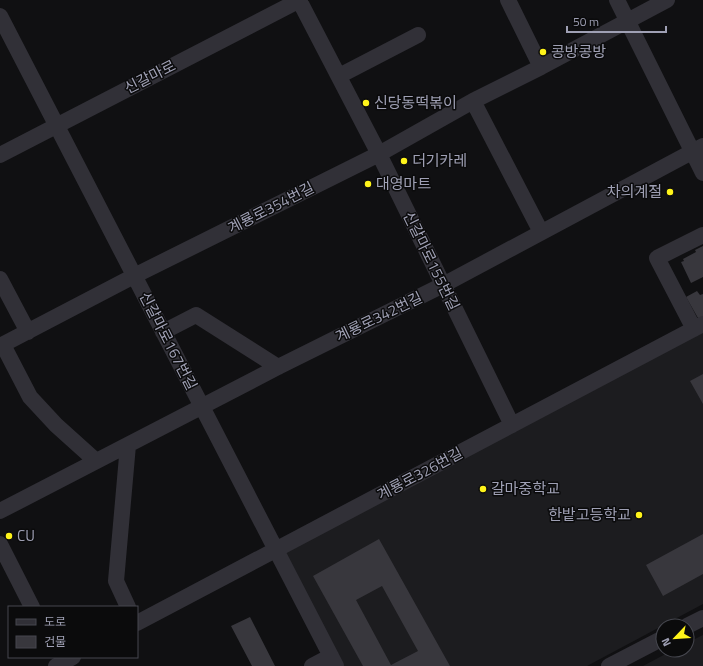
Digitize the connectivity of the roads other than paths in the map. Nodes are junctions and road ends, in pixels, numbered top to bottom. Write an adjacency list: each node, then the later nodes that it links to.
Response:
1 (300, 0): 9 (street, 신갈마로155번길); 11 (street, 신갈마로)
2 (508, 0): 8 (street)
3 (617, 0): 6 (street)
4 (667, 0): 6 (street, 계룡로354번길)
5 (0, 16): 11 (street, 신갈마로167번길)
6 (628, 21): 8 (street, 계룡로354번길); 12 (street)
7 (418, 35): 9 (street)
8 (541, 67): 10 (street, 계룡로354번길)
9 (339, 76): 13 (street, 신갈마로155번길)
10 (473, 101): 13 (street, 계룡로354번길); 16 (street)
11 (56, 126): 14 (street, 신갈마로); 18 (street, 신갈마로167번길)
12 (698, 149): 15 (street); 16 (street, 계룡로342번길)
13 (379, 154): 18 (street, 계룡로354번길); 20 (street, 신갈마로155번길)
14 (0, 155)
15 (703, 173)
16 (542, 232): 20 (street, 계룡로342번길)
17 (703, 235): 21 (street)
18 (134, 276): 22 (street, 계룡로354번길); 23 (street, 신갈마로167번길)
19 (0, 279): 22 (street)
20 (443, 285): 25 (street, 계룡로342번길); 27 (street, 신갈마로155번길)
21 (698, 327): 27 (street, 계룡로326번길)
22 (28, 332): 24 (street, 계룡로354번길)
23 (163, 332): 25 (street); 26 (street, 신갈마로167번길)
24 (1, 346): 29 (street)
25 (278, 367): 26 (street, 계룡로342번길)
26 (202, 407): 28 (street, 계룡로342번길); 32 (street, 신갈마로167번길)
27 (512, 425): 32 (street, 계룡로326번길)
28 (128, 445): 29 (street, 계룡로342번길); 34 (street)
29 (96, 461): 30 (street, 계룡로342번길)
30 (0, 511)
31 (0, 544): 33 (street)
32 (276, 550): 35 (street, 계룡로326번길); 37 (street, 신갈마로167번길)
33 (31, 606)
34 (128, 606)
35 (138, 622)
36 (655, 642): 39 (street)
37 (333, 661): 38 (street)
38 (312, 666)
39 (609, 666)

